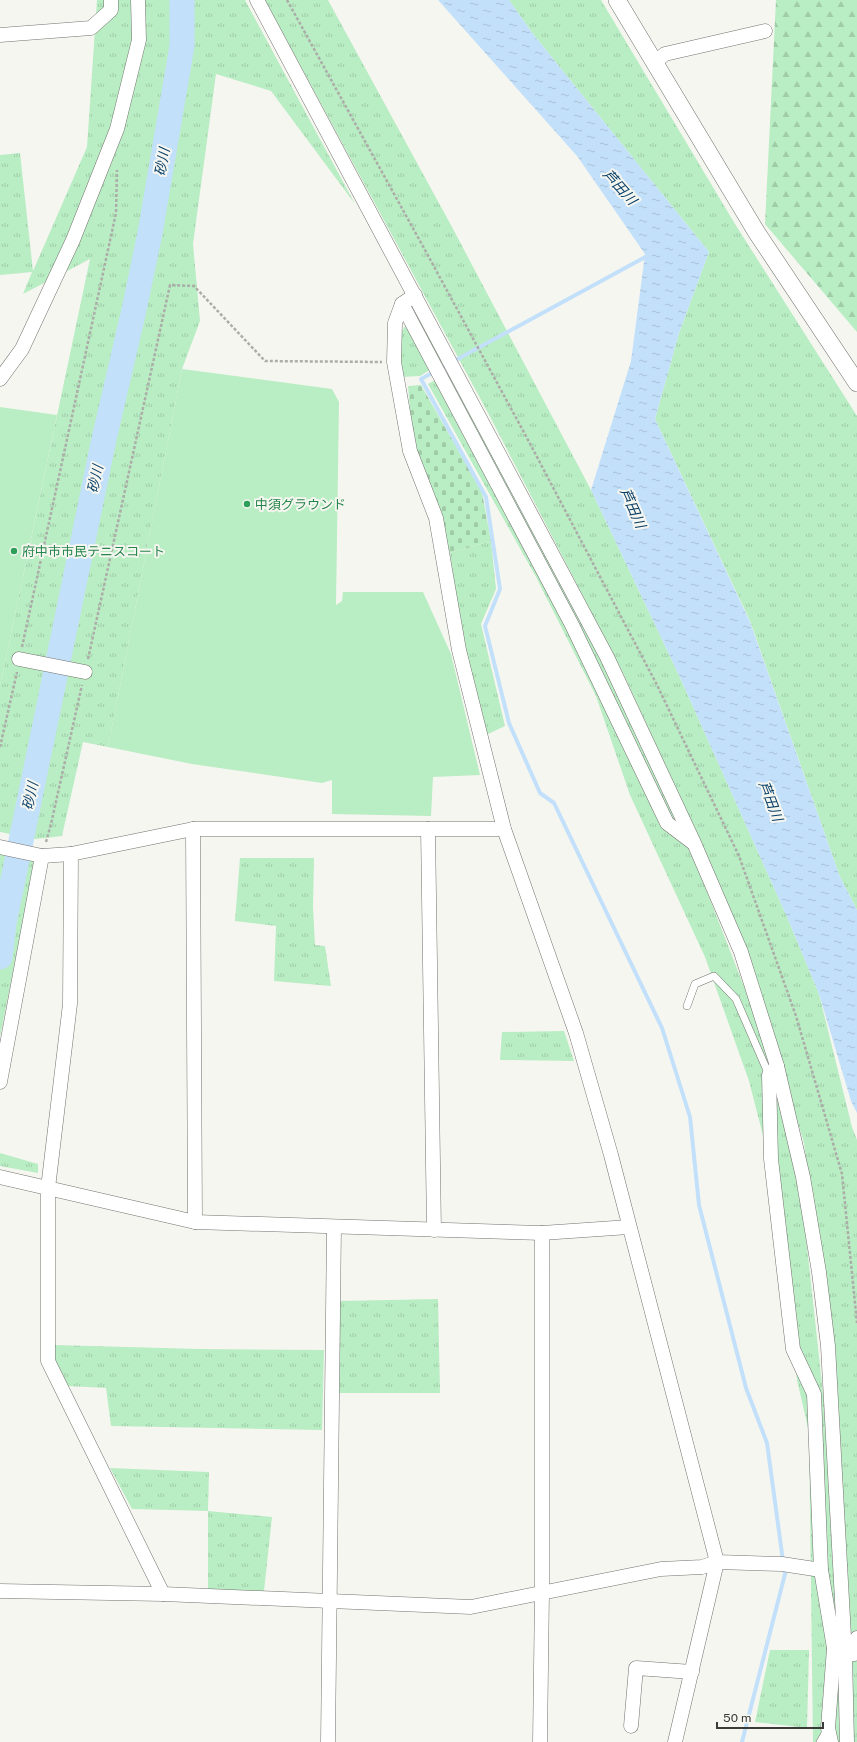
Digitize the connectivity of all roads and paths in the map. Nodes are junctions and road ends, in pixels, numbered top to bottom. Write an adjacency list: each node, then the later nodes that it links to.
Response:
1 (111, 0): 6 (street)
2 (138, 0): 12 (street)
3 (257, 0): 9 (street)
4 (617, 0): 7 (street)
5 (765, 31): 7 (street)
6 (0, 35)
7 (654, 62): 13 (street)
8 (116, 213): 14 (path)
9 (415, 294): 10 (street); 20 (street)
10 (402, 304): 11 (street); 20 (street)
11 (394, 362): 15 (path); 19 (street)
12 (0, 379)
13 (857, 383)
14 (19, 659): 15 (street); 16 (path)
15 (85, 672): 23 (path)
16 (0, 748)
17 (193, 829): 18 (street); 22 (street); 29 (street)
18 (428, 829): 19 (street); 32 (street)
19 (504, 829): 31 (street)
20 (694, 843): 25 (street)
21 (0, 847): 23 (street)
22 (71, 854): 23 (street); 28 (street)
23 (42, 856): 26 (street)
24 (686, 1006): 25 (lane)
25 (773, 1071): 35 (street); 41 (street)
26 (0, 1082)
27 (0, 1177): 28 (street)
28 (48, 1188): 29 (street); 38 (street)
29 (195, 1222): 30 (street)
30 (334, 1227): 32 (street); 39 (street)
31 (629, 1227): 33 (street); 34 (street)
32 (434, 1230): 33 (street)
33 (542, 1233): 37 (street)
34 (717, 1562): 35 (street); 37 (street); 42 (street)
35 (821, 1570): 41 (street)
36 (0, 1591): 38 (street)
37 (542, 1592): 39 (street); 46 (street)
38 (163, 1594): 39 (street)
39 (329, 1601): 45 (street)
40 (857, 1638): 41 (street)
41 (840, 1652): 44 (street); 50 (street)
42 (692, 1672): 43 (street); 47 (street)
43 (631, 1726)
44 (828, 1728): 48 (lane); 49 (street)
45 (328, 1742)
46 (540, 1742)
47 (675, 1742)
48 (820, 1742)
49 (831, 1742)
50 (847, 1742)

